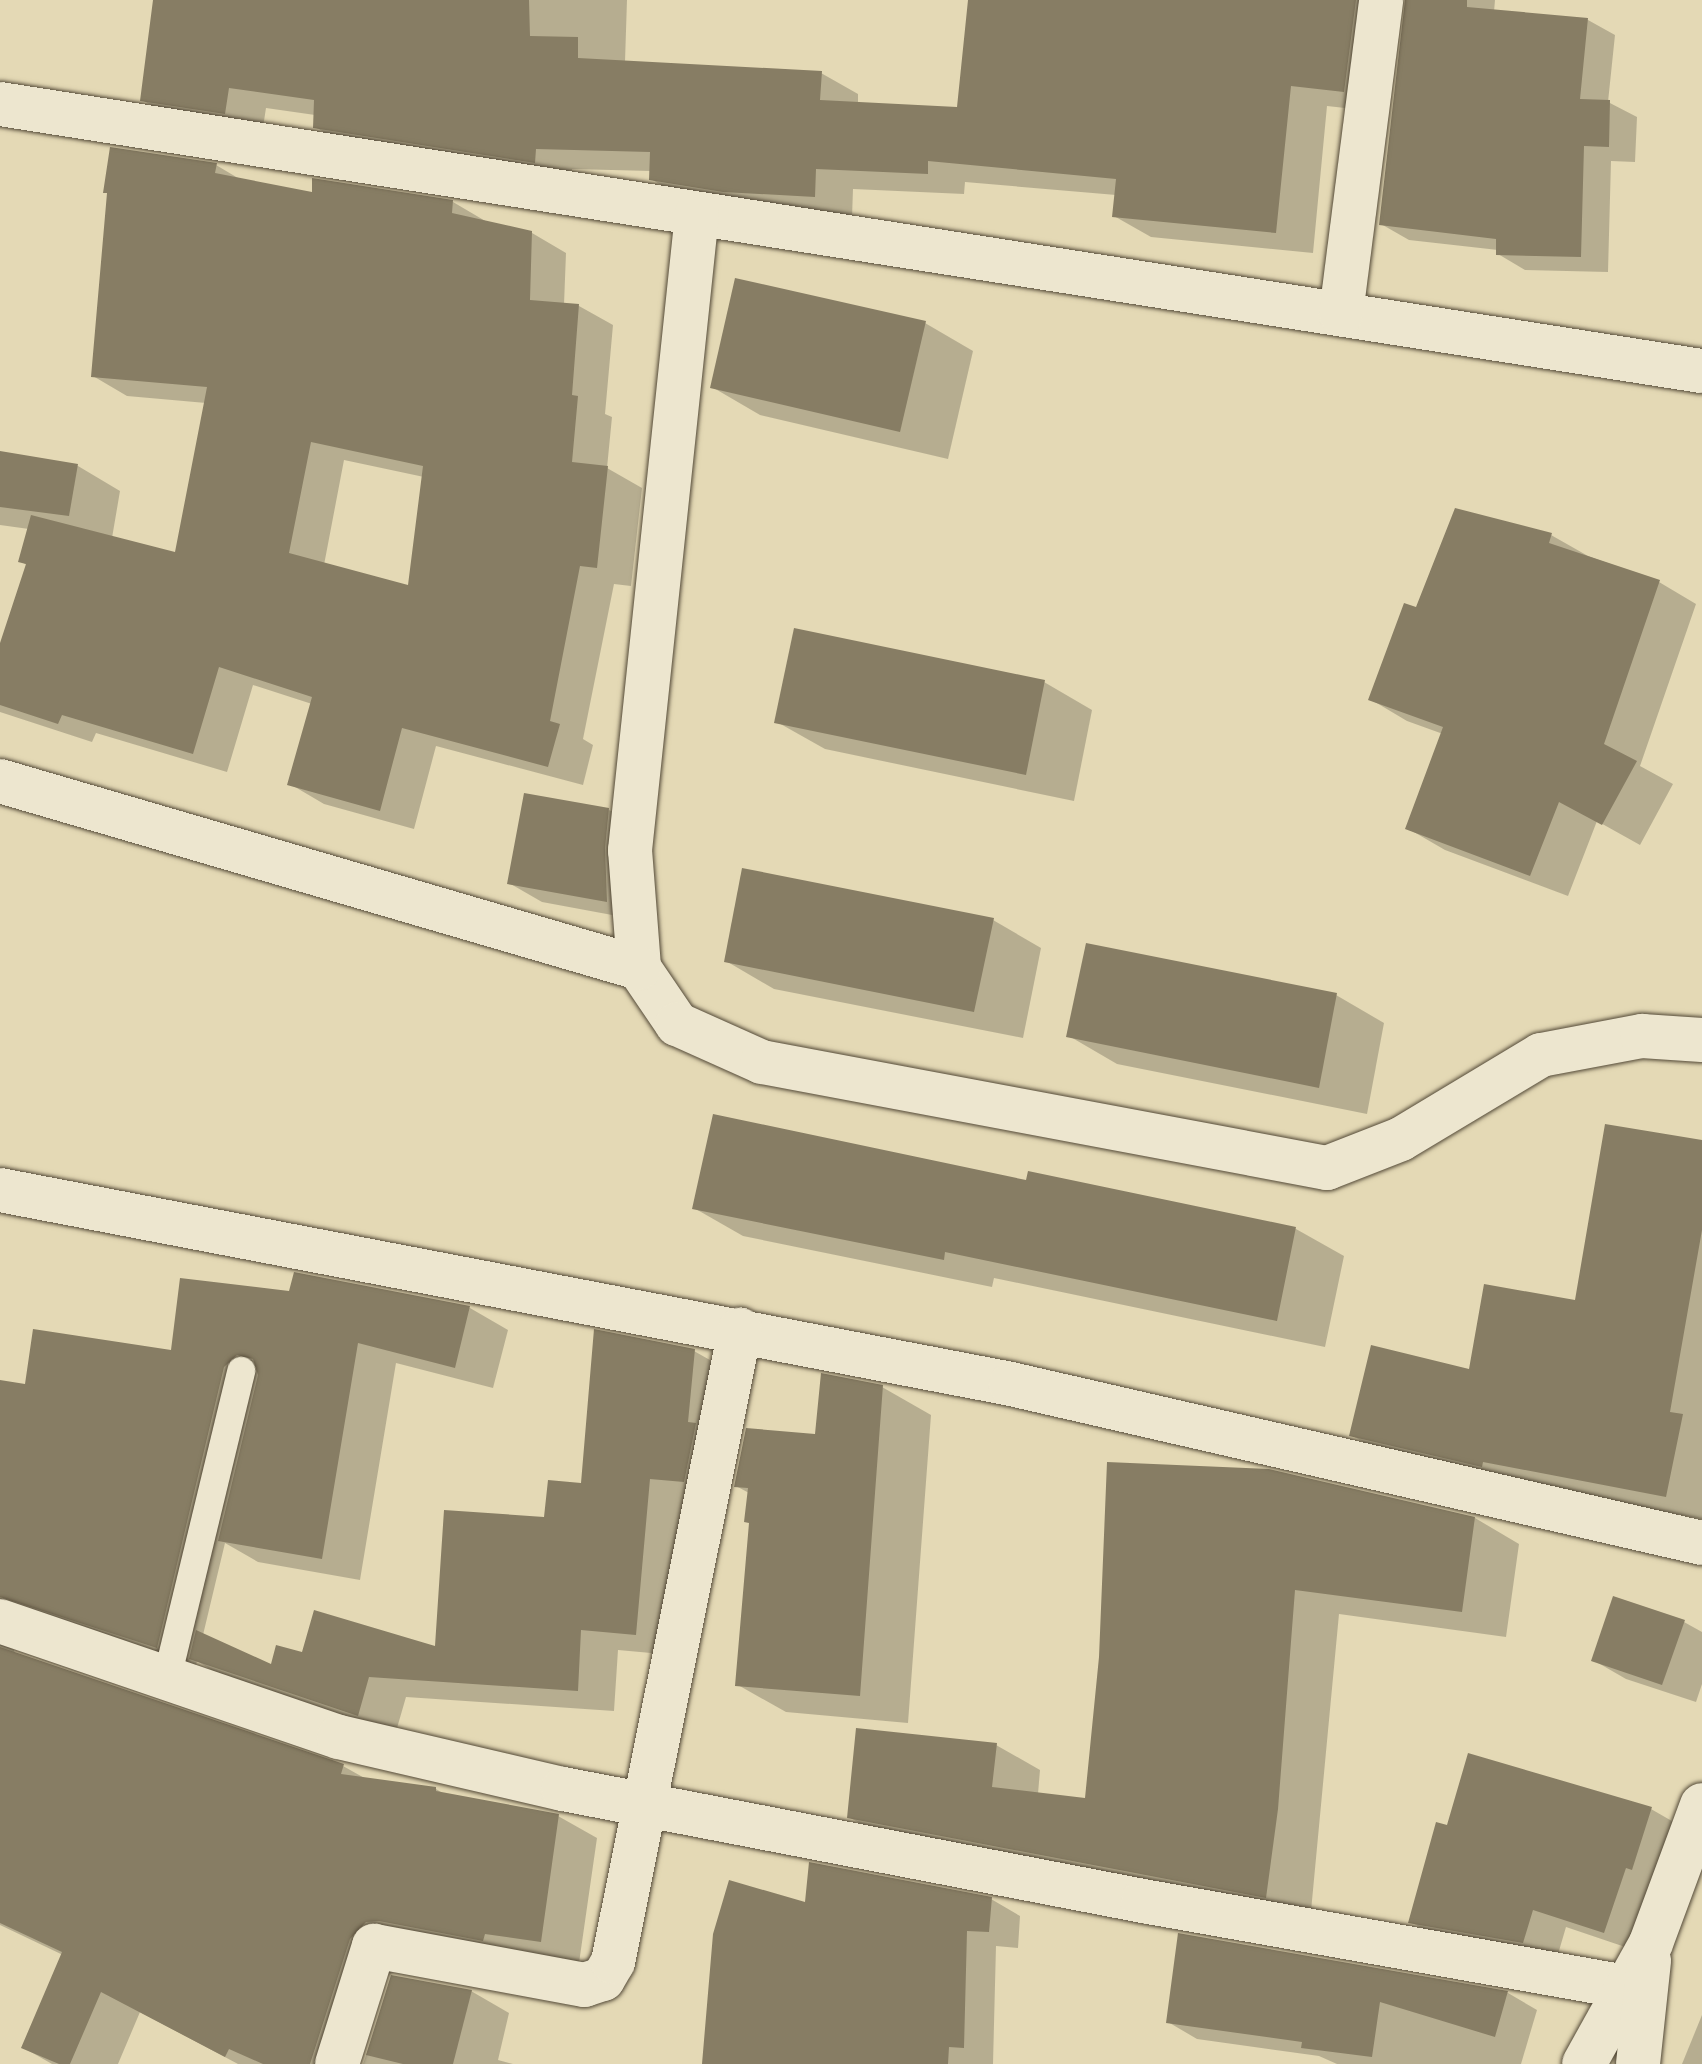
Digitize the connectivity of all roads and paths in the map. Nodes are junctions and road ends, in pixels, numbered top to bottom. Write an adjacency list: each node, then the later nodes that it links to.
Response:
1 (1381, 0): 4 (street)
2 (0, 104): 3 (street)
3 (697, 214): 4 (street); 7 (street)
4 (1341, 314): 5 (street)
5 (1702, 371)
6 (0, 781): 7 (street)
7 (639, 968): 8 (street)
8 (1702, 1040)
9 (0, 1190): 10 (street)
10 (740, 1330): 12 (street); 15 (street)
11 (241, 1371): 14 (lane)
12 (1702, 1543)
13 (0, 1621): 14 (street)
14 (167, 1678): 15 (street)
15 (642, 1805): 18 (street); 19 (street)
16 (1702, 1805): 17 (street)
17 (1651, 1943): 18 (street); 21 (street)
18 (1627, 1987): 20 (street)
19 (337, 2064)
20 (1584, 2064)
21 (1638, 2064)

